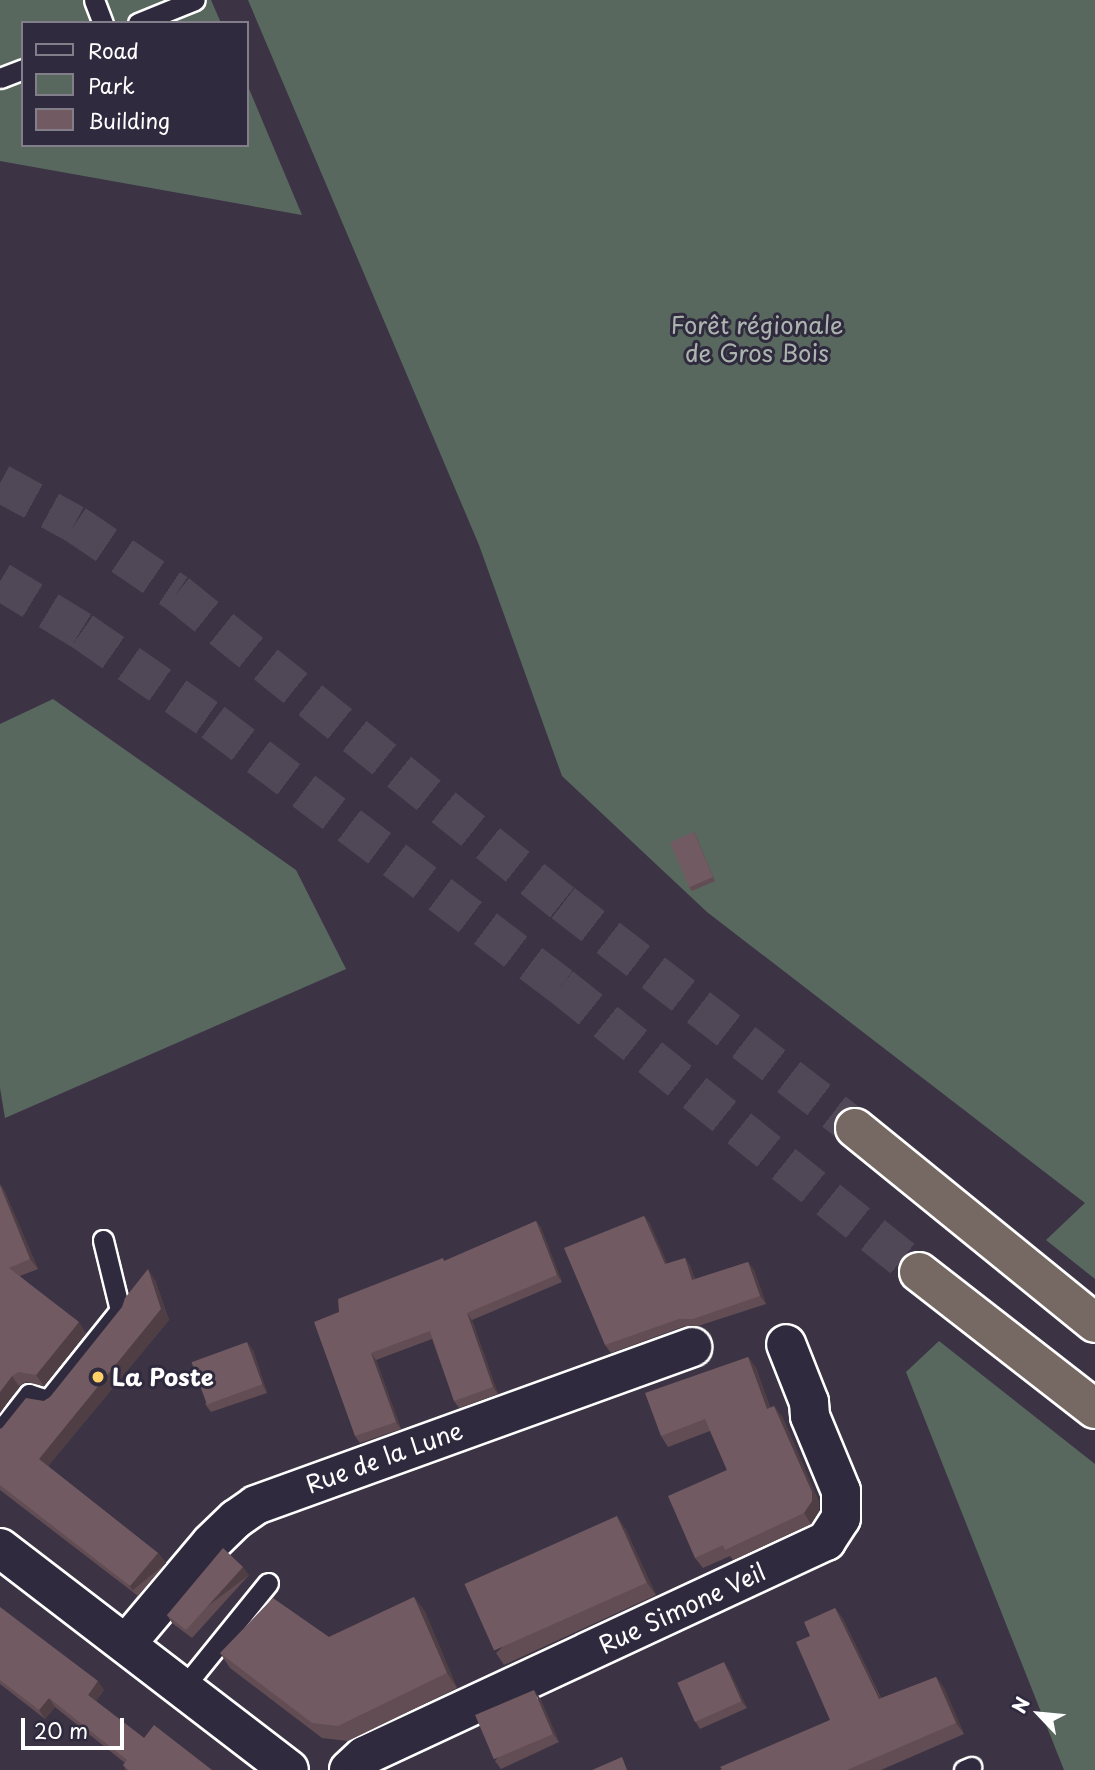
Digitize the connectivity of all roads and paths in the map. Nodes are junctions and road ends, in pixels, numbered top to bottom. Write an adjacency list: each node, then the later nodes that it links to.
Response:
1 (94, 0): 3 (lane)
2 (195, 0): 4 (lane)
3 (102, 21)
4 (143, 21)
5 (21, 70): 6 (lane)
6 (0, 78)
7 (855, 1128): 10 (highway)
8 (103, 1240): 14 (lane)
9 (919, 1272): 13 (highway)
10 (1095, 1323)
11 (786, 1344): 20 (street, Rue Simone Veil)
12 (692, 1347): 17 (street, Rue de la Lune)
13 (1095, 1409)
14 (0, 1431)
15 (0, 1548): 17 (street)
16 (268, 1583): 18 (lane)
17 (126, 1644): 18 (street)
18 (183, 1688): 19 (street)
19 (289, 1770)
20 (349, 1770)

